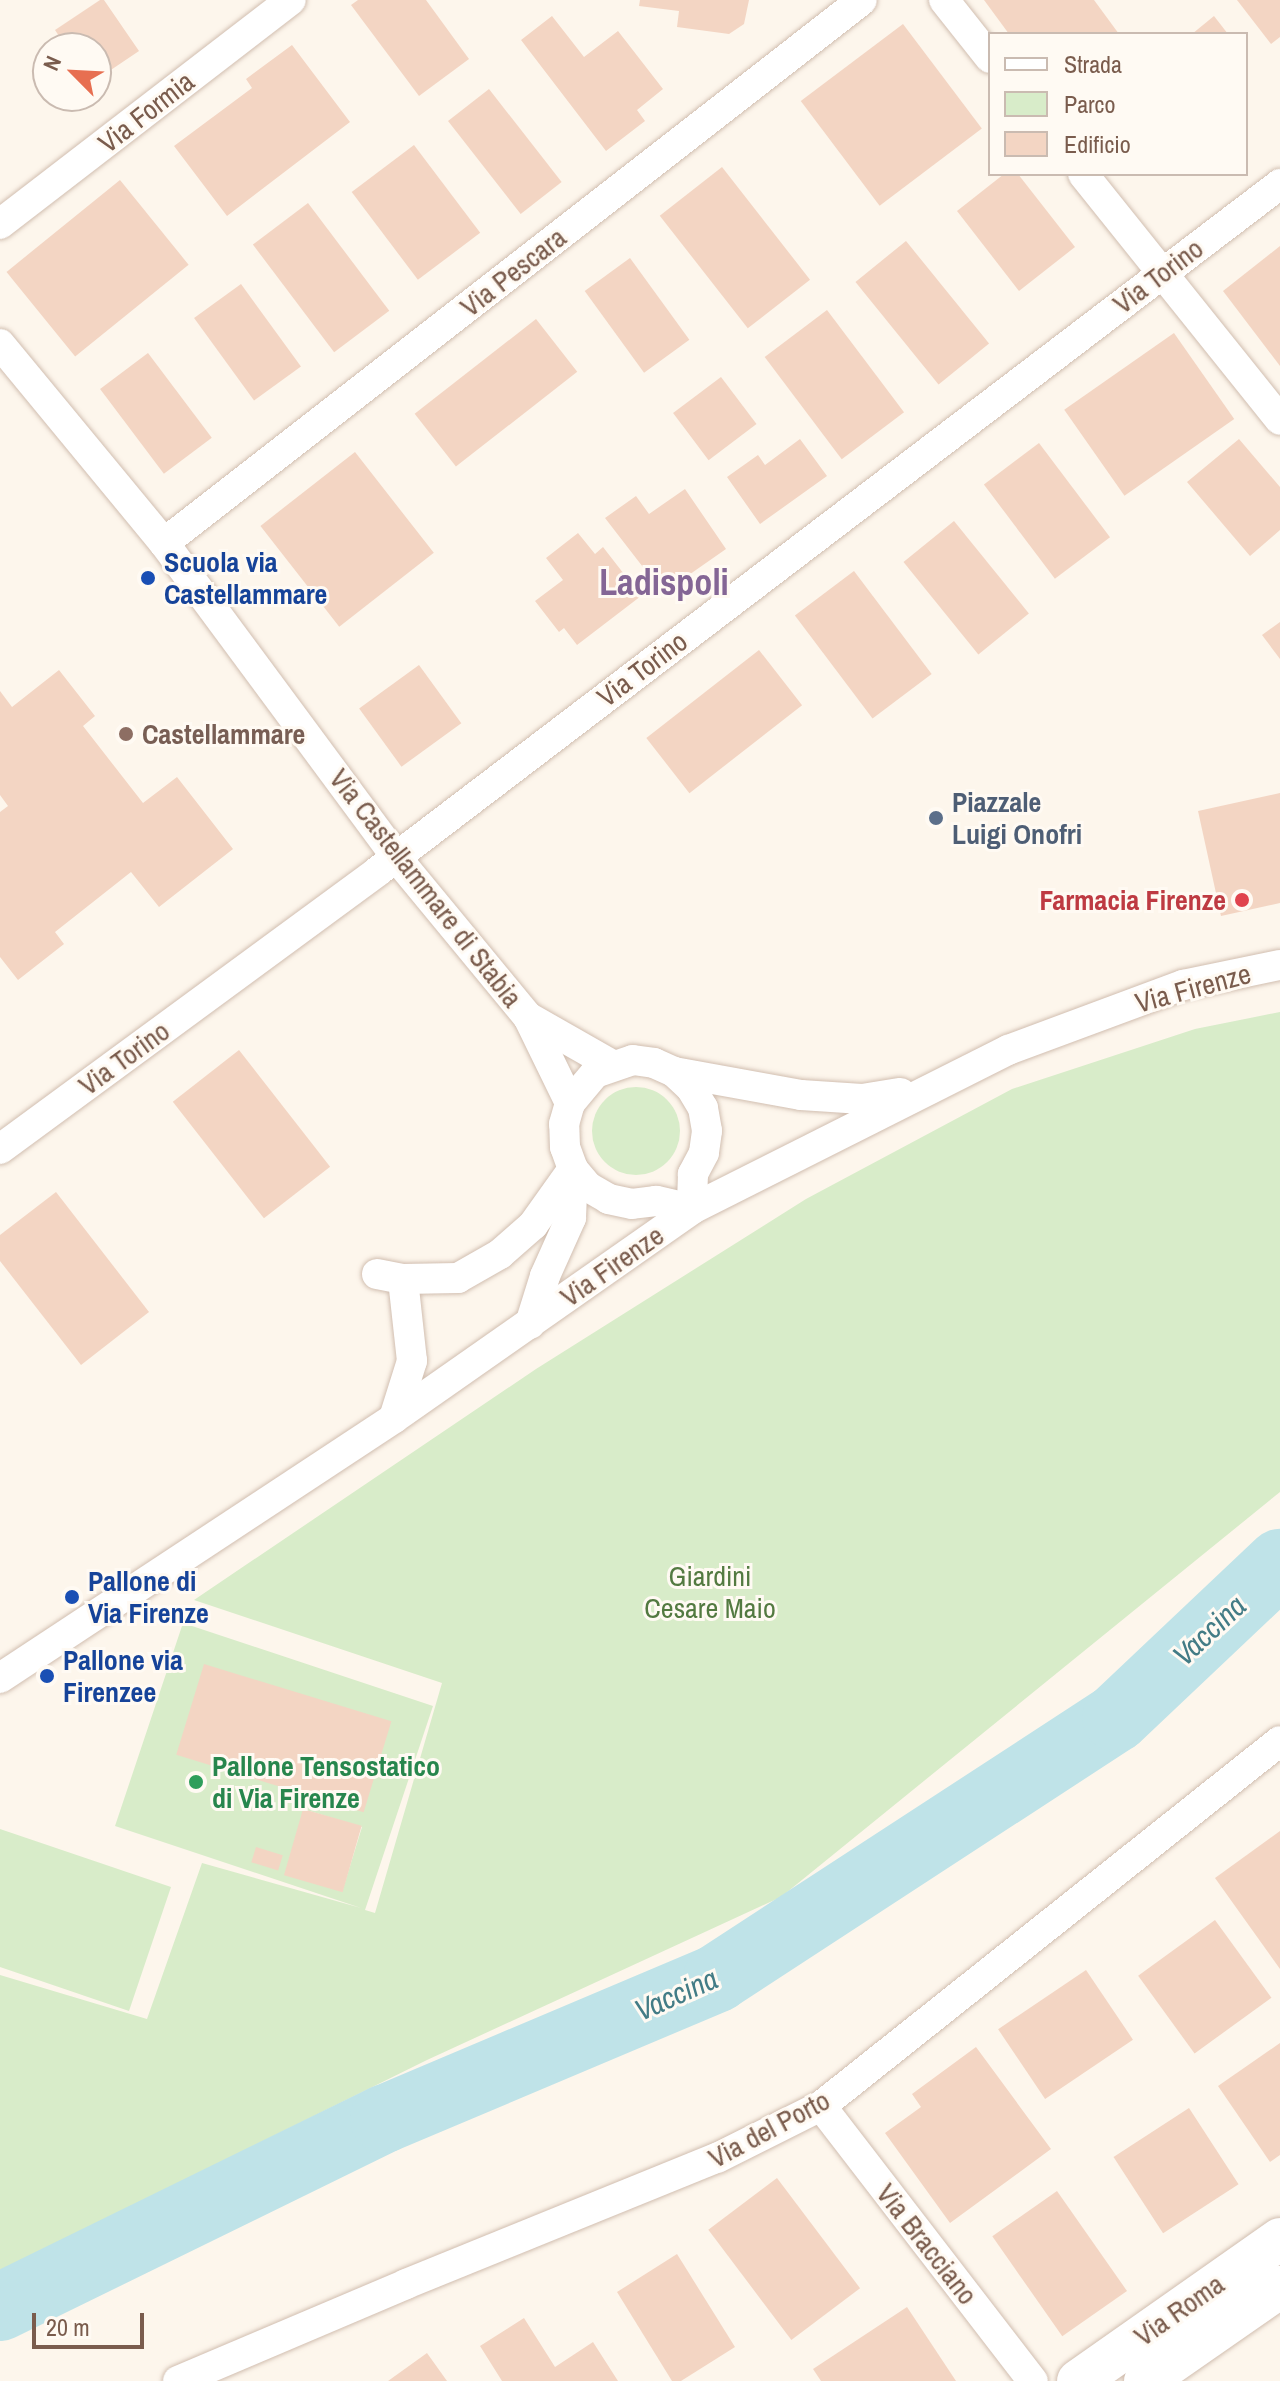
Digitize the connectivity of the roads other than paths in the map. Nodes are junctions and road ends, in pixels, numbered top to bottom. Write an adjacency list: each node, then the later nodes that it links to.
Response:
1 (291, 0): 7 (street, Via Formia)
2 (862, 0): 11 (street, Via Pescara)
3 (944, 0): 4 (street)
4 (988, 55)
5 (1085, 176): 8 (street)
6 (1280, 184): 8 (street, Via Torino)
7 (0, 224)
8 (1162, 272): 10 (street); 12 (street, Via Torino)
9 (0, 344): 11 (street, Via Castellammare di Stabia)
10 (1280, 420)
11 (164, 543): 12 (street, Via Castellammare di Stabia)
12 (396, 857): 14 (street, Via Castellammare di Stabia); 19 (street, Via Torino)
13 (1280, 965): 17 (street, Via Firenze)
14 (528, 1017): 15 (street); 18 (street, Via Castellammare di Stabia)
15 (612, 1065): 16 (street); 18 (street)
16 (674, 1072): 17 (street); 21 (street)
17 (927, 1090): 21 (street, Via Firenze)
18 (570, 1103): 20 (street)
19 (0, 1149)
20 (573, 1169): 21 (street); 22 (street); 23 (street)
21 (692, 1209): 22 (street, Via Firenze)
22 (530, 1324): 23 (street, Via Firenze)
23 (394, 1418): 24 (street, Via Firenze)
24 (0, 1678)
25 (1280, 1741): 26 (street, Via del Porto)
26 (821, 2106): 29 (street, Via del Porto); 30 (street, Via Bracciano)
27 (1280, 2239): 31 (street, Via Roma)
28 (1280, 2287): 32 (street, Via Roma)
29 (178, 2381)
30 (1033, 2381)
31 (1078, 2381)
32 (1145, 2381)

